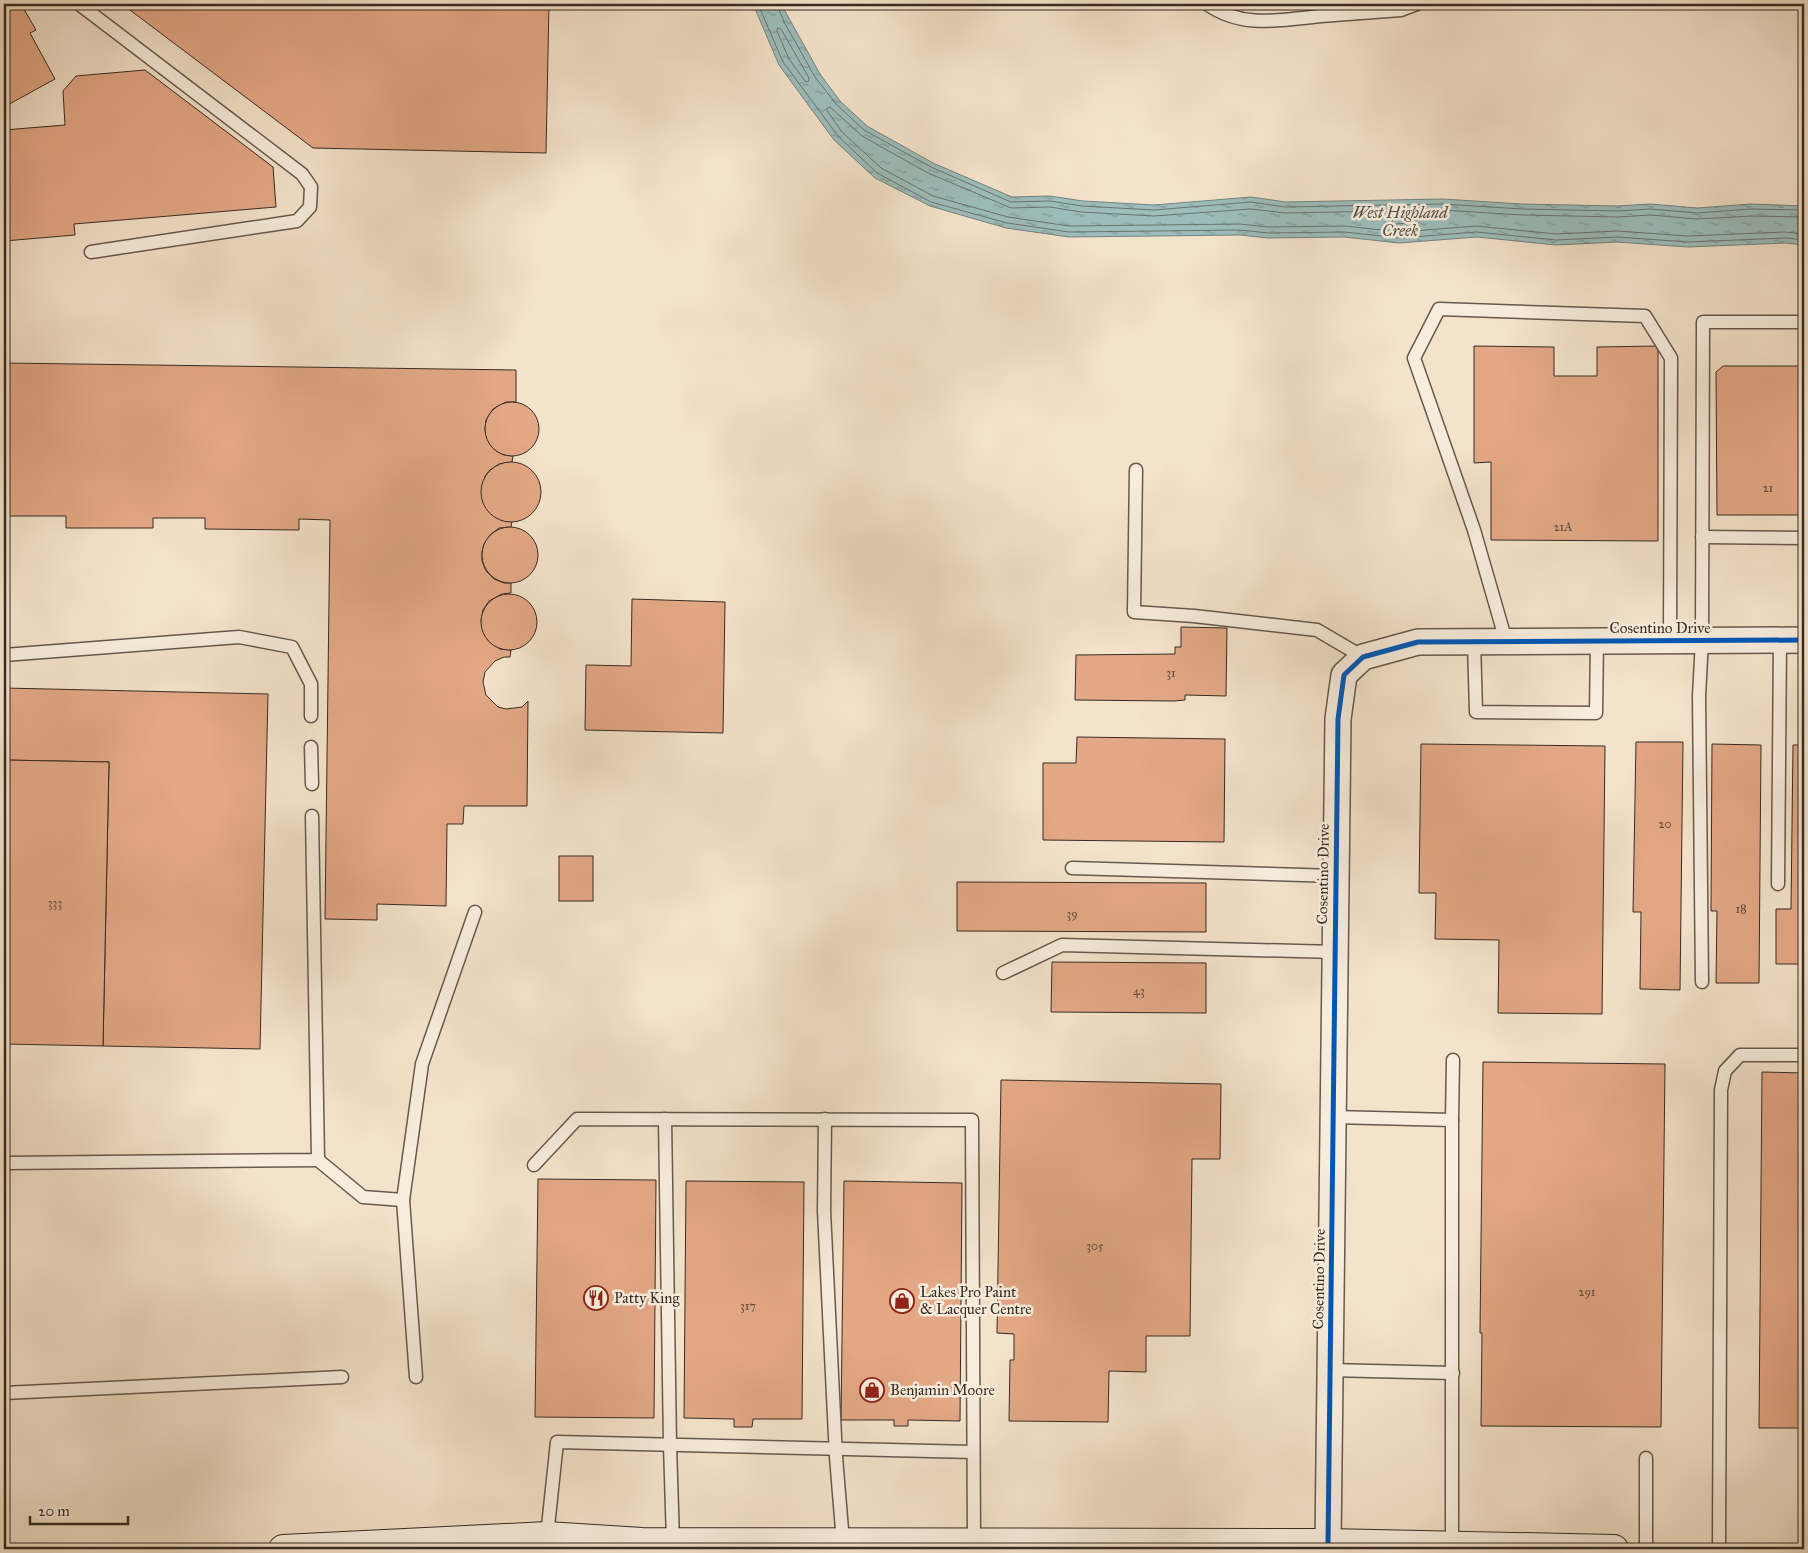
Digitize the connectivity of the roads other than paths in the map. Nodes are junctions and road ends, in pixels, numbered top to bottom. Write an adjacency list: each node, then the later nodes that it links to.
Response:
1 (79, 4): 4 (lane)
2 (1206, 4): 3 (lane)
3 (1417, 4)
4 (91, 252)
5 (1804, 322): 7 (lane)
6 (1136, 470): 17 (lane)
7 (1702, 537): 8 (lane); 11 (lane)
8 (1804, 538)
9 (1597, 640): 10 (street, Cosentino Drive); 14 (lane); 15 (street, Cosentino Drive)
10 (1670, 640): 11 (street, Cosentino Drive); 15 (lane)
11 (1702, 640): 12 (street, Cosentino Drive); 28 (lane)
12 (1780, 640): 13 (street, Cosentino Drive); 24 (lane)
13 (1804, 640)
14 (1474, 642): 15 (street, Cosentino Drive); 17 (street, Cosentino Drive)
15 (1506, 642)
16 (4, 655): 18 (lane)
17 (1363, 657): 23 (street, Cosentino Drive)
18 (311, 716)
19 (311, 747): 20 (lane)
20 (312, 784)
21 (312, 816): 35 (lane)
22 (1072, 868): 23 (lane)
23 (1336, 876): 26 (street, Cosentino Drive)
24 (1778, 884)
25 (475, 912): 38 (lane)
26 (1335, 952): 27 (lane); 31 (street, Cosentino Drive)
27 (1004, 973)
28 (1702, 982)
29 (1804, 1055): 60 (lane)
30 (1453, 1060): 34 (lane)
31 (1333, 1117): 34 (lane); 39 (street, Cosentino Drive)
32 (665, 1119): 33 (lane); 37 (lane); 44 (lane)
33 (825, 1119): 45 (lane); 46 (lane)
34 (1452, 1120): 40 (lane)
35 (318, 1160): 36 (lane); 38 (lane)
36 (4, 1163)
37 (534, 1165)
38 (403, 1200): 42 (lane)
39 (1330, 1370): 40 (lane); 52 (street, Cosentino Drive)
40 (1453, 1373): 53 (lane)
41 (342, 1377): 43 (lane)
42 (416, 1377)
43 (4, 1393)
44 (670, 1445): 45 (lane); 48 (lane); 49 (lane)
45 (836, 1449): 46 (lane); 50 (lane)
46 (973, 1452): 51 (lane)
47 (1646, 1458): 59 (lane)
48 (547, 1536): 54 (main road); 57 (main road)
49 (674, 1541): 50 (main road); 54 (main road)
50 (843, 1542): 51 (main road)
51 (974, 1543): 55 (main road)
52 (1328, 1543): 53 (main road); 56 (main road)
53 (1452, 1545): 58 (main road)
54 (642, 1546)
55 (1163, 1546): 56 (main road)
56 (1259, 1546)
57 (283, 1549)
58 (1614, 1549)
59 (1646, 1549)
60 (1719, 1549)

